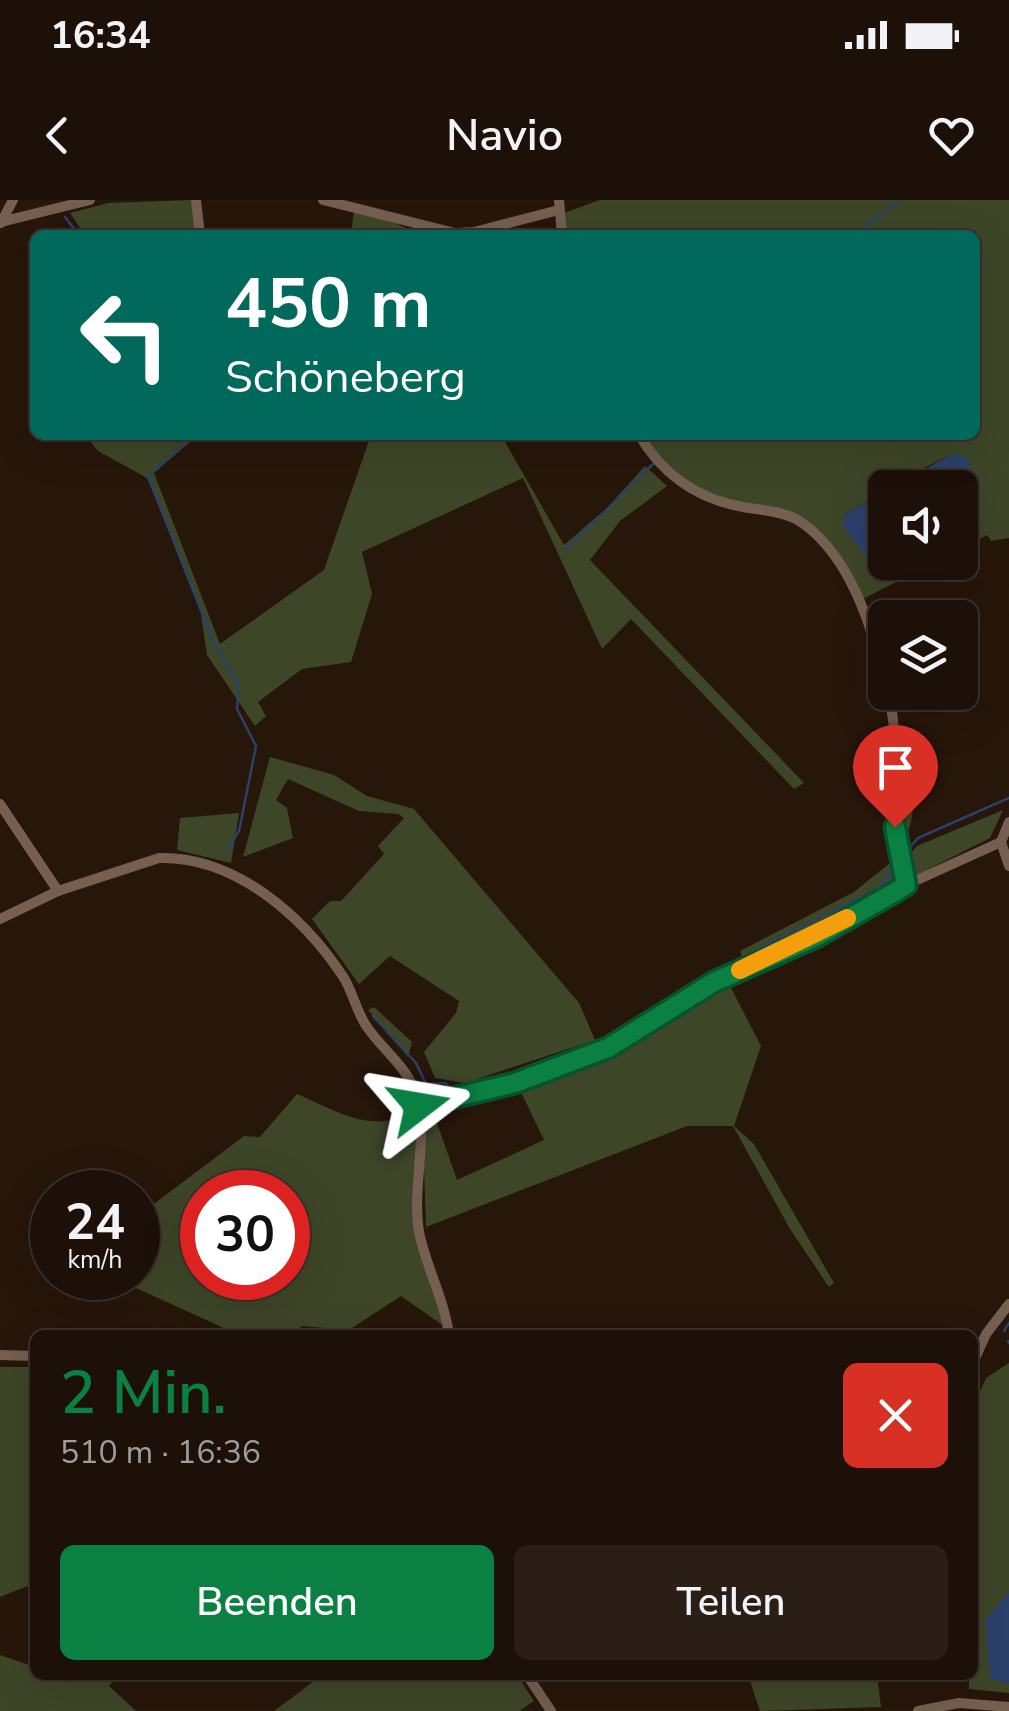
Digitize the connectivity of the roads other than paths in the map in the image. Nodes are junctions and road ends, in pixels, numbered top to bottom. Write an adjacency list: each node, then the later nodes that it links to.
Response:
1 (13, 200): 6 (street)
2 (90, 200): 6 (street)
3 (196, 200): 7 (street)
4 (324, 200): 8 (street)
5 (559, 205): 9 (street); 10 (street)
6 (0, 223)
7 (199, 230)
8 (442, 230)
9 (480, 230)
10 (562, 230)
11 (643, 440): 12 (street)
12 (868, 628)
13 (893, 710): 18 (street)
14 (0, 804): 19 (street)
15 (1009, 822): 16 (street)
16 (1001, 842): 17 (street); 18 (street)
17 (1009, 866)
18 (906, 885): 21 (street)
19 (58, 890): 20 (street); 21 (street)
20 (0, 919)
21 (419, 1106): 23 (street)
22 (1009, 1304): 24 (street)
23 (447, 1330)
24 (978, 1352)
25 (0, 1354): 26 (street)
26 (30, 1356)
27 (529, 1680): 29 (street)
28 (1009, 1707): 30 (street)
29 (551, 1711)
30 (918, 1711)

